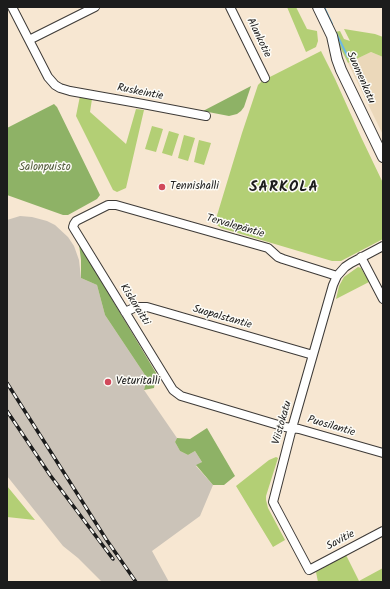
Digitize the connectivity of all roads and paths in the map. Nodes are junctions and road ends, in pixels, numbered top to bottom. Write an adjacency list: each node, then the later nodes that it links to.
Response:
1 (95, 7): 5 (street)
2 (230, 7): 6 (street, Alankotie)
3 (318, 7): 8 (street, Suomenkatu)
4 (11, 10): 5 (street, Ruskeintie)
5 (30, 40): 7 (street, Ruskeintie)
6 (265, 78)
7 (206, 116)
8 (383, 158)
9 (74, 224): 12 (street, Tervalepäntie); 14 (street, Kiskoraitti)
10 (383, 246): 11 (street)
11 (361, 257): 12 (street); 13 (street)
12 (337, 276): 15 (street, Viistokatu)
13 (383, 299)
14 (125, 312): 15 (street, Suopalstantie); 16 (street, Kiskoraitti)
15 (313, 355): 17 (street, Viistokatu)
16 (181, 396): 17 (street, Puosilantie)
17 (292, 428): 18 (street, Puosilantie); 20 (street, Viistokatu)
18 (383, 453)
19 (383, 531): 20 (street, Savitie)
20 (309, 570)

